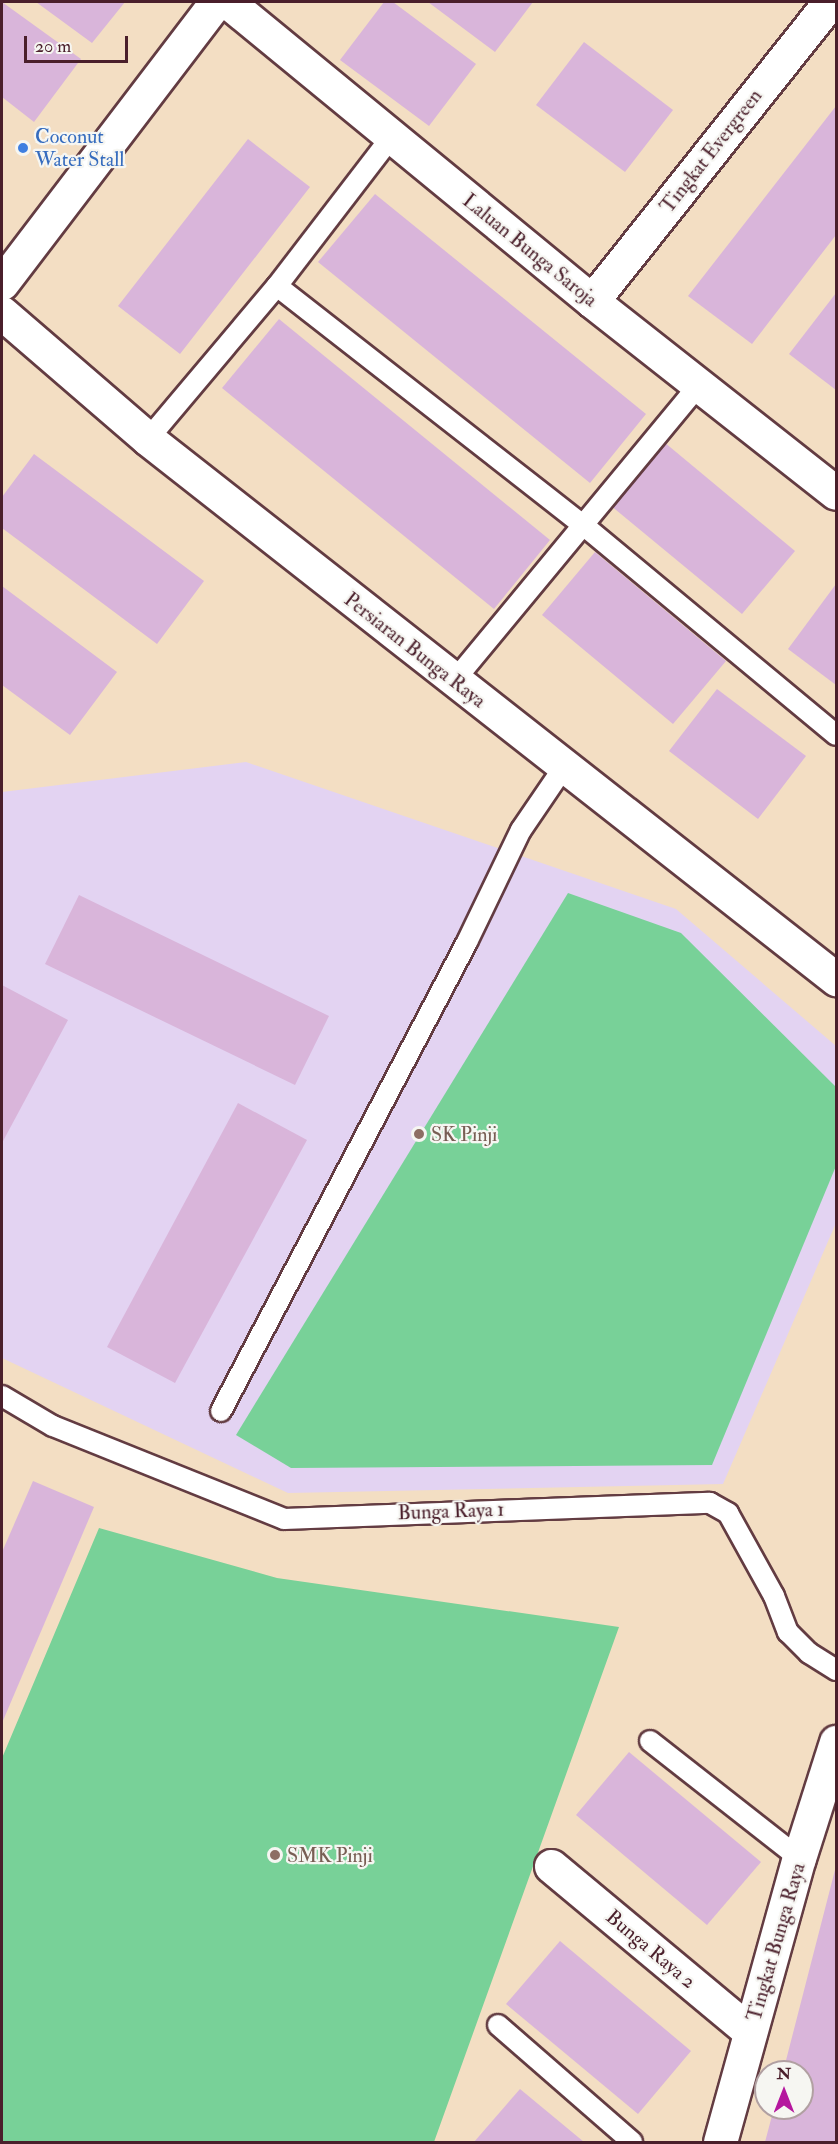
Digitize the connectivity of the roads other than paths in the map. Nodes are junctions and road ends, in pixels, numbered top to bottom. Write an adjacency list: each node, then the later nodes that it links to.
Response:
1 (216, 2): 5 (street)
2 (228, 2): 4 (street, Laluan Bunga Saroja)
3 (832, 5): 7 (street, Tingkat Evergreen)
4 (392, 136): 6 (lane); 7 (street, Laluan Bunga Saroja)
5 (2, 283)
6 (277, 286): 10 (lane); 12 (lane)
7 (592, 301): 9 (street, Laluan Bunga Saroja)
8 (2, 313): 10 (street, Persiaran Bunga Raya)
9 (699, 385): 11 (street, Laluan Bunga Saroja); 12 (lane)
10 (148, 439): 13 (street, Persiaran Bunga Raya)
11 (837, 493)
12 (582, 524): 13 (lane); 14 (lane)
13 (454, 681): 15 (street, Persiaran Bunga Raya)
14 (837, 735)
15 (564, 767): 16 (street, Persiaran Bunga Raya); 18 (lane)
16 (837, 979)
17 (2, 1396): 19 (lane, Bunga Raya 1)
18 (221, 1411)
19 (837, 1670)
20 (650, 1741): 22 (lane)
21 (837, 1742): 22 (street, Tingkat Bunga Raya)
22 (799, 1858): 25 (street, Tingkat Bunga Raya)
23 (551, 1866): 25 (street, Bunga Raya 2)
24 (498, 2025): 26 (lane)
25 (750, 2032): 27 (street, Tingkat Bunga Raya)
26 (633, 2142)
27 (720, 2142)

